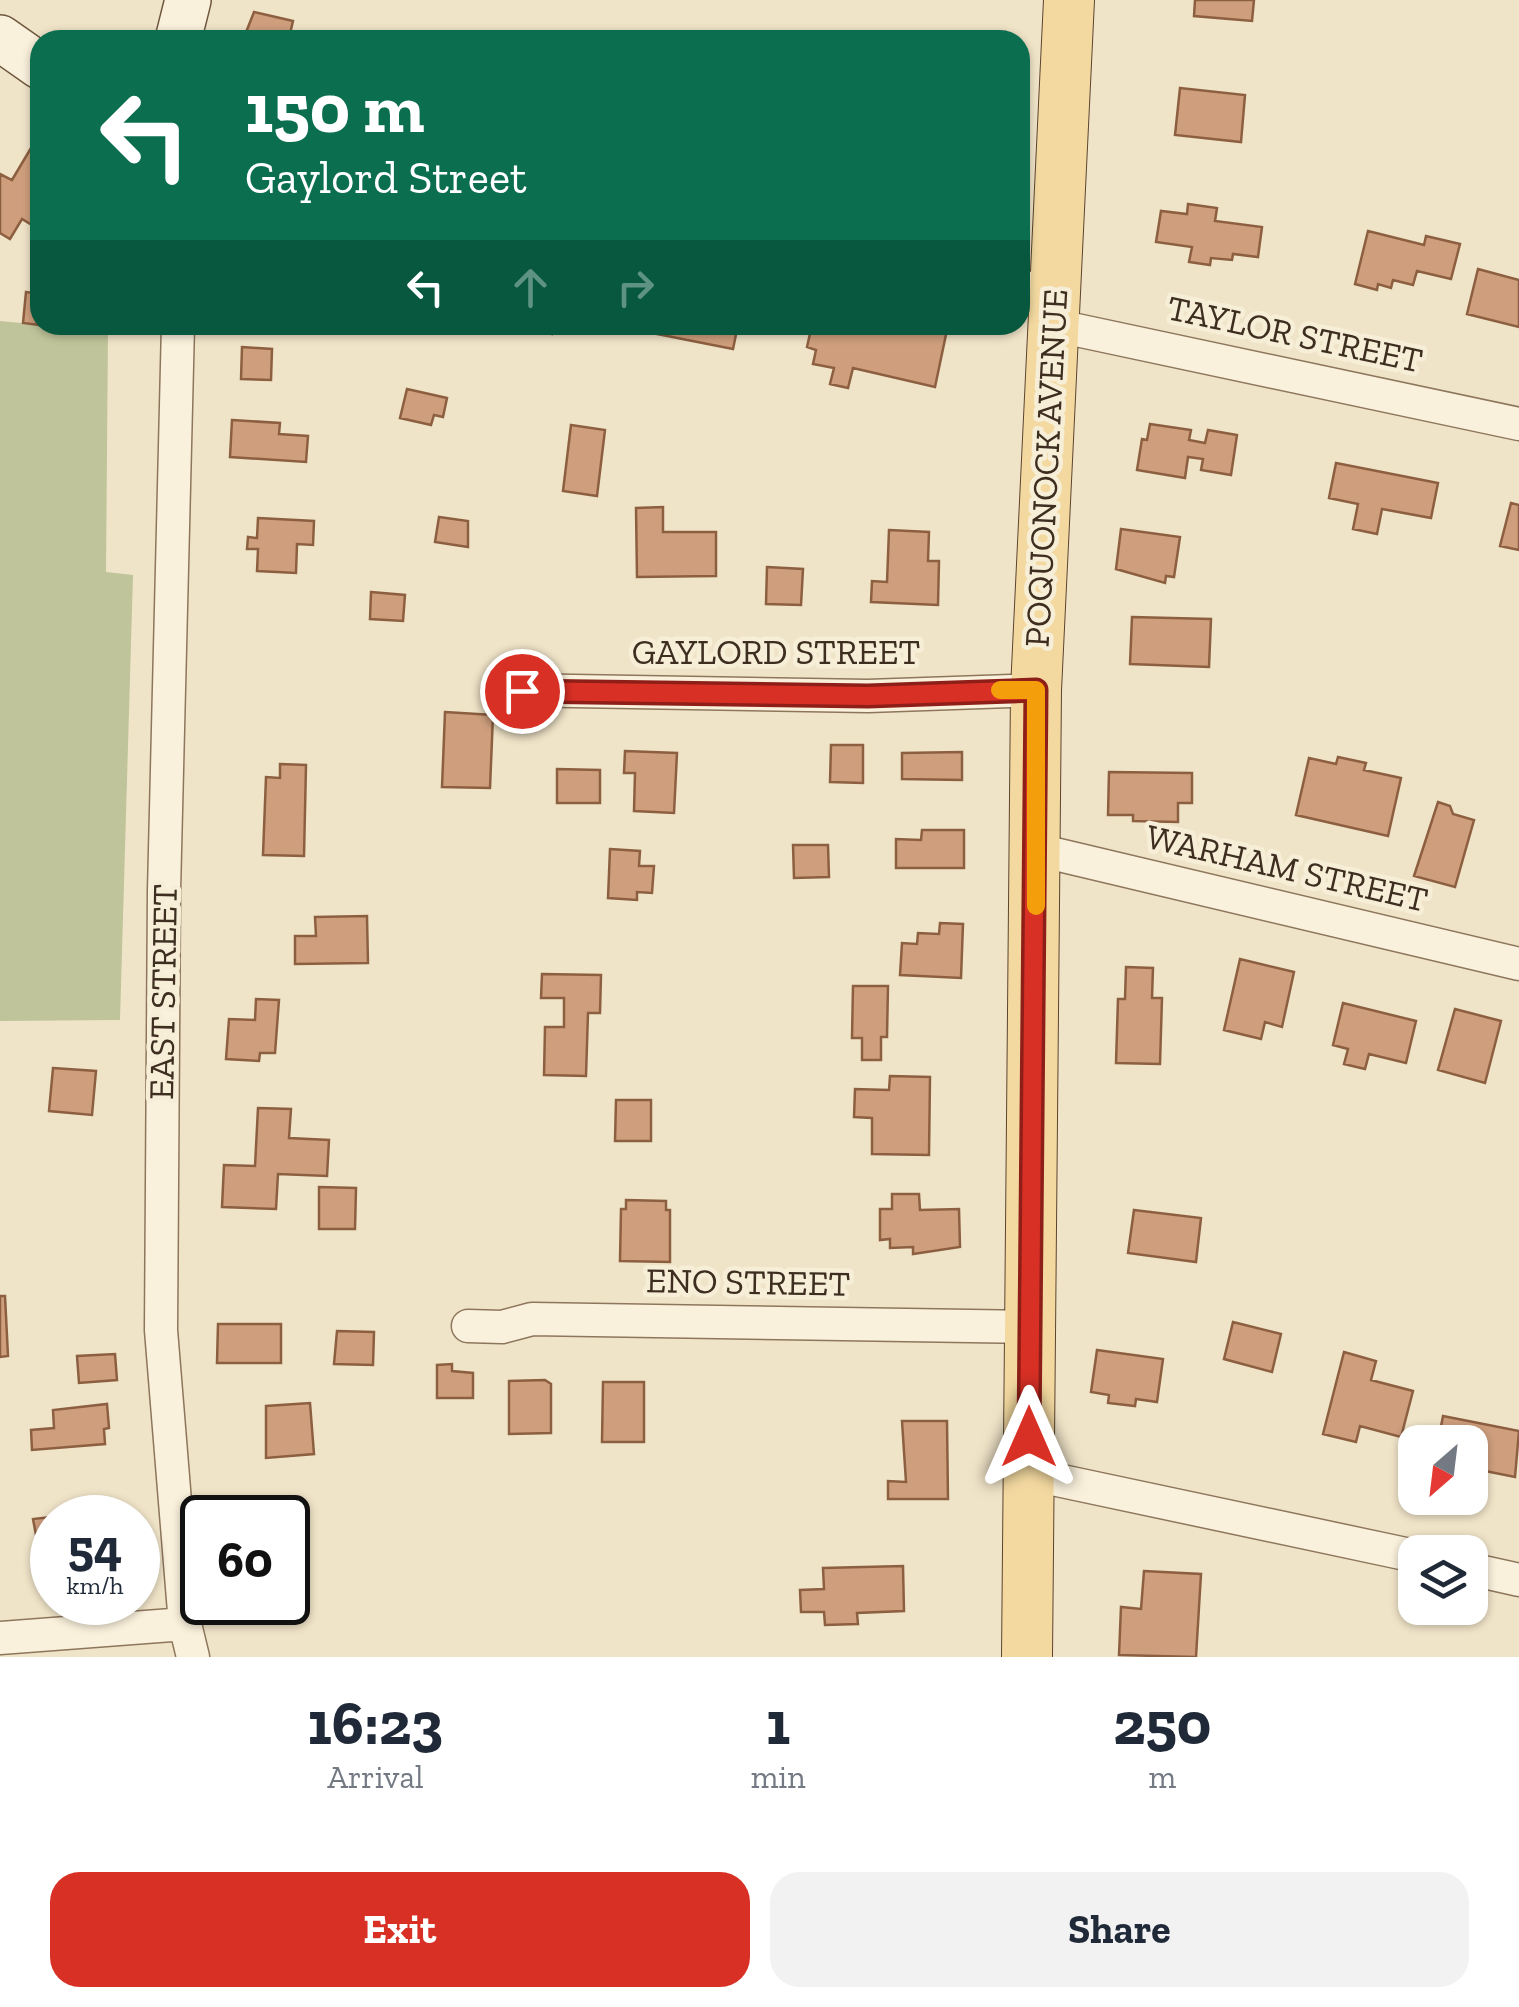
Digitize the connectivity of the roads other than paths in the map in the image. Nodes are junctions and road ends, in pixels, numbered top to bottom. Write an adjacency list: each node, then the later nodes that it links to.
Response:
1 (188, 0): 3 (street)
2 (1068, 0): 6 (main road, POQUONOCK AVENUE)
3 (180, 30)
4 (0, 38): 5 (street)
5 (30, 59)
6 (1042, 301): 8 (street, TAYLOR STREET); 10 (main road, POQUONOCK AVENUE)
7 (178, 335): 17 (street, EAST STREET)
8 (1519, 424)
9 (515, 690): 10 (street, GAYLORD STREET)
10 (1036, 690): 11 (main road, POQUONOCK AVENUE)
11 (1038, 850): 12 (street, WARHAM STREET); 14 (main road, POQUONOCK AVENUE)
12 (1519, 964)
13 (468, 1326): 14 (street, ENO STREET)
14 (1028, 1327): 15 (main road, POQUONOCK AVENUE)
15 (1029, 1474): 16 (street); 24 (main road, POQUONOCK AVENUE)
16 (1398, 1552)
17 (180, 1563)
18 (1488, 1573): 19 (street)
19 (1519, 1580)
20 (180, 1624): 22 (street)
21 (185, 1625): 23 (street, EAST STREET)
22 (0, 1638)
23 (192, 1657)
24 (1027, 1657)

